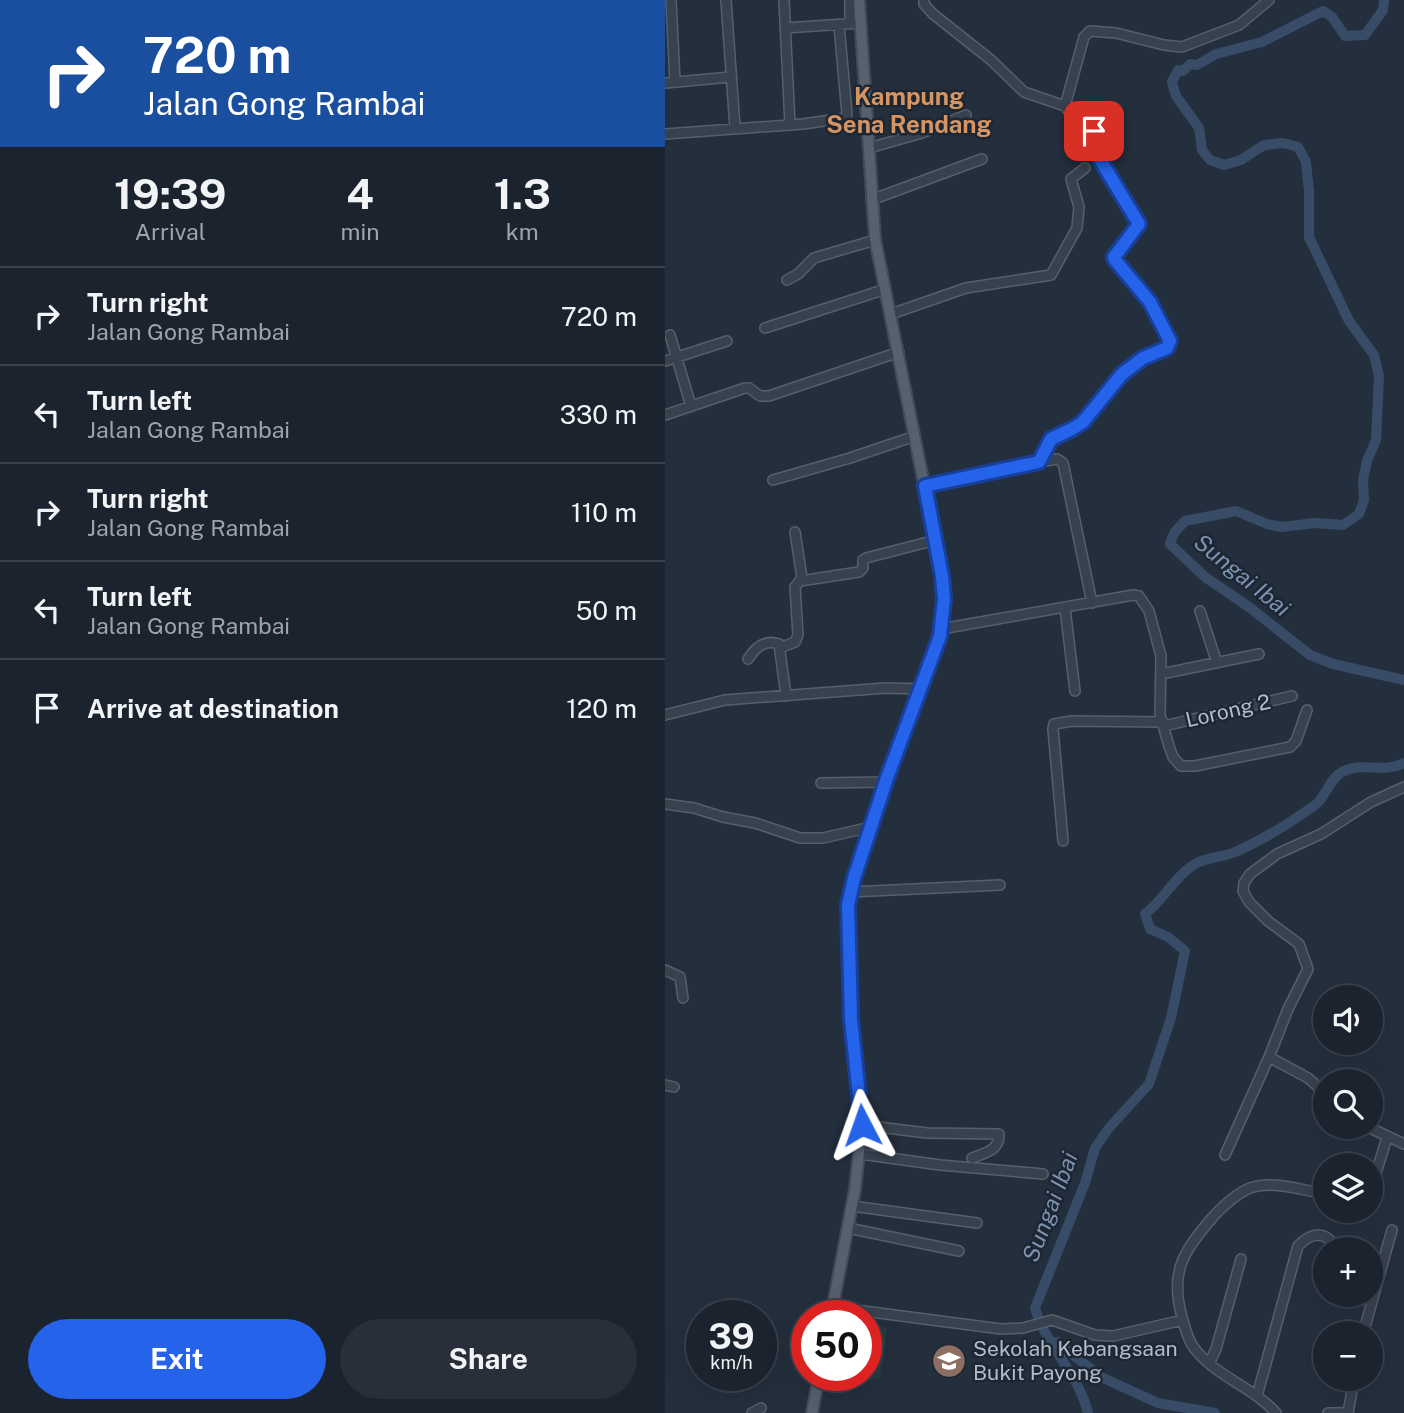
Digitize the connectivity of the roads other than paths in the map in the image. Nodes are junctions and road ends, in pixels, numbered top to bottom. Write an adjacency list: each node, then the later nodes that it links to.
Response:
1 (671, 0): 12 (street)
2 (726, 0): 11 (street)
3 (784, 0): 10 (street)
4 (850, 0): 8 (street)
5 (859, 0): 8 (main road)
6 (924, 0): 13 (street)
7 (1269, 0): 13 (street)
8 (855, 23): 9 (street); 18 (main road)
9 (839, 25): 10 (street); 15 (street)
10 (785, 28): 15 (street)
11 (731, 77): 12 (street); 16 (street)
12 (670, 83)
13 (1065, 106): 35 (street)
14 (966, 115): 18 (street)
15 (790, 125): 16 (street)
16 (735, 128): 17 (street)
17 (665, 134)
18 (869, 148): 21 (main road)
19 (982, 159): 21 (street)
20 (1085, 168): 25 (street)
21 (871, 200): 22 (main road)
22 (875, 240): 23 (street); 24 (main road)
23 (787, 280)
24 (885, 289): 25 (main road); 26 (street)
25 (891, 314): 29 (main road)
26 (765, 328)
27 (670, 335): 30 (street)
28 (727, 341): 30 (street)
29 (899, 352): 32 (street); 34 (main road)
30 (677, 357): 31 (street); 32 (street)
31 (665, 361)
32 (691, 406): 33 (street)
33 (665, 415)
34 (915, 436): 36 (street); 37 (main road)
35 (1039, 462): 37 (street); 41 (street)
36 (773, 480)
37 (925, 486): 39 (main road)
38 (795, 532): 40 (street)
39 (936, 540): 40 (street); 44 (main road)
40 (800, 581): 45 (street)
41 (1093, 603): 42 (street); 49 (street)
42 (1065, 608): 44 (street); 51 (street)
43 (1200, 611): 48 (street)
44 (941, 629): 50 (main road)
45 (780, 648): 47 (street); 52 (street)
46 (1259, 654): 48 (street)
47 (748, 659)
48 (1217, 663): 49 (street)
49 (1161, 674): 56 (street)
50 (921, 689): 52 (street); 57 (main road)
51 (1075, 691)
52 (786, 696): 55 (street)
53 (1292, 696): 56 (street, Lorong 2)
54 (1307, 710): 56 (street)
55 (665, 715)
56 (1163, 724): 62 (street, Lorong 2)
57 (886, 782): 58 (street); 61 (main road)
58 (821, 783)
59 (1404, 787): 67 (street)
60 (665, 804): 61 (street)
61 (871, 827): 64 (main road)
62 (1063, 841)
63 (1000, 885): 64 (street)
64 (850, 892): 69 (main road)
65 (665, 970): 66 (street)
66 (683, 998)
67 (1269, 1057): 68 (street); 75 (street)
68 (1313, 1082)
69 (862, 1125): 74 (main road); 76 (street)
70 (1383, 1136): 71 (street)
71 (1387, 1138): 72 (street); 73 (street)
72 (1404, 1144)
73 (1382, 1153)
74 (860, 1154): 77 (street); 79 (main road)
75 (1225, 1155)
76 (972, 1158)
77 (1043, 1174)
78 (1313, 1192): 88 (street)
79 (852, 1206): 80 (street); 81 (main road)
80 (977, 1223)
81 (848, 1228): 84 (street); 86 (main road)
82 (1392, 1230): 89 (street)
83 (1328, 1237): 93 (street)
84 (959, 1251)
85 (1241, 1259): 90 (street)
86 (834, 1300)
87 (882, 1316): 88 (street)
88 (1183, 1320): 90 (street)
89 (1367, 1321)
90 (1210, 1362): 93 (street)
91 (816, 1391): 94 (main road)
92 (1352, 1391): 97 (street)
93 (1257, 1395): 95 (street)
94 (812, 1413)
95 (1276, 1413)
96 (1328, 1413): 97 (street)
97 (1348, 1413)

